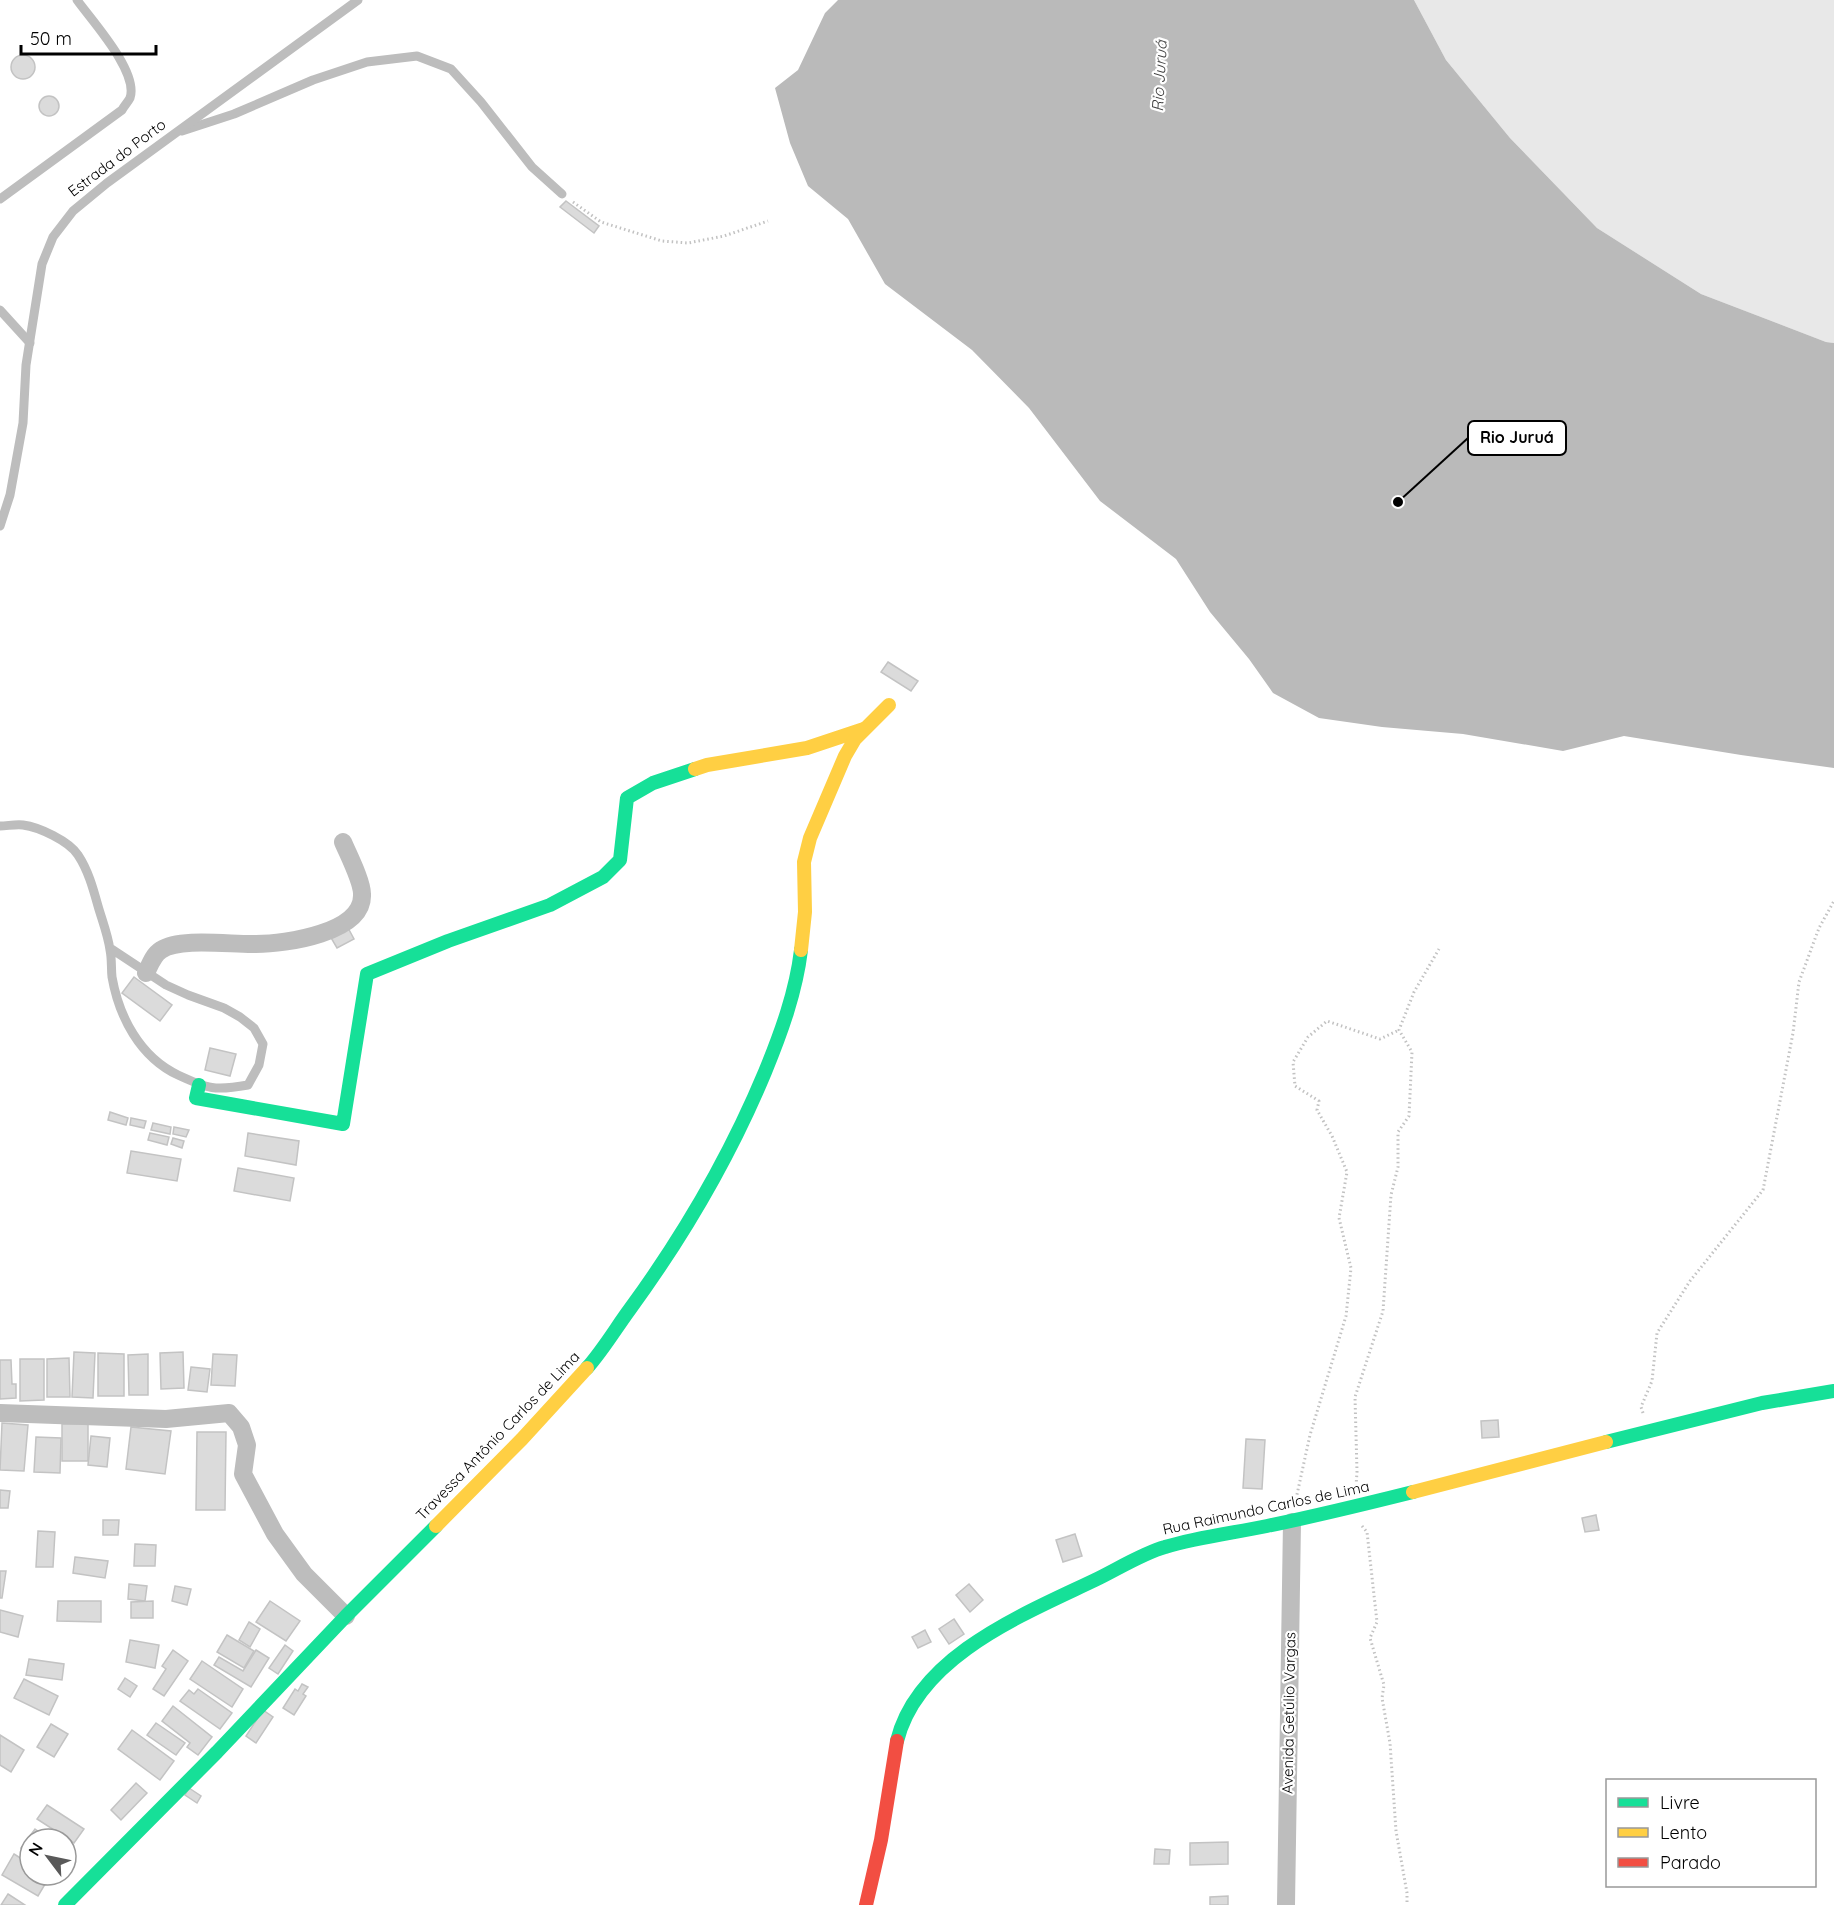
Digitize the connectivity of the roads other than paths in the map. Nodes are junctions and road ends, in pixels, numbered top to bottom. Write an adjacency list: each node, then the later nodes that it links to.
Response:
1 (77, 0): 5 (lane)
2 (358, 0): 3 (lane, Estrada do Porto)
3 (174, 134): 4 (lane); 7 (lane, Estrada do Porto)
4 (562, 194)
5 (0, 199)
6 (0, 310): 7 (lane)
7 (30, 343): 8 (lane, Estrada do Porto)
8 (0, 526)
9 (889, 705): 10 (street, Travessa Antônio Carlos de Lima)
10 (864, 729): 15 (street); 19 (street, Travessa Antônio Carlos de Lima)
11 (0, 826): 13 (lane)
12 (344, 842): 14 (street)
13 (110, 948): 14 (lane); 15 (lane)
14 (146, 973): 15 (lane)
15 (199, 1085)
16 (1834, 1391): 18 (street, Rua Raimundo Carlos de Lima)
17 (0, 1413): 19 (street)
18 (1292, 1522): 21 (street, Rua Raimundo Carlos de Lima); 22 (street, Avenida Getúlio Vargas)
19 (346, 1616): 20 (street, Travessa Antônio Carlos de Lima)
20 (65, 1905)
21 (866, 1905)
22 (1286, 1905)

